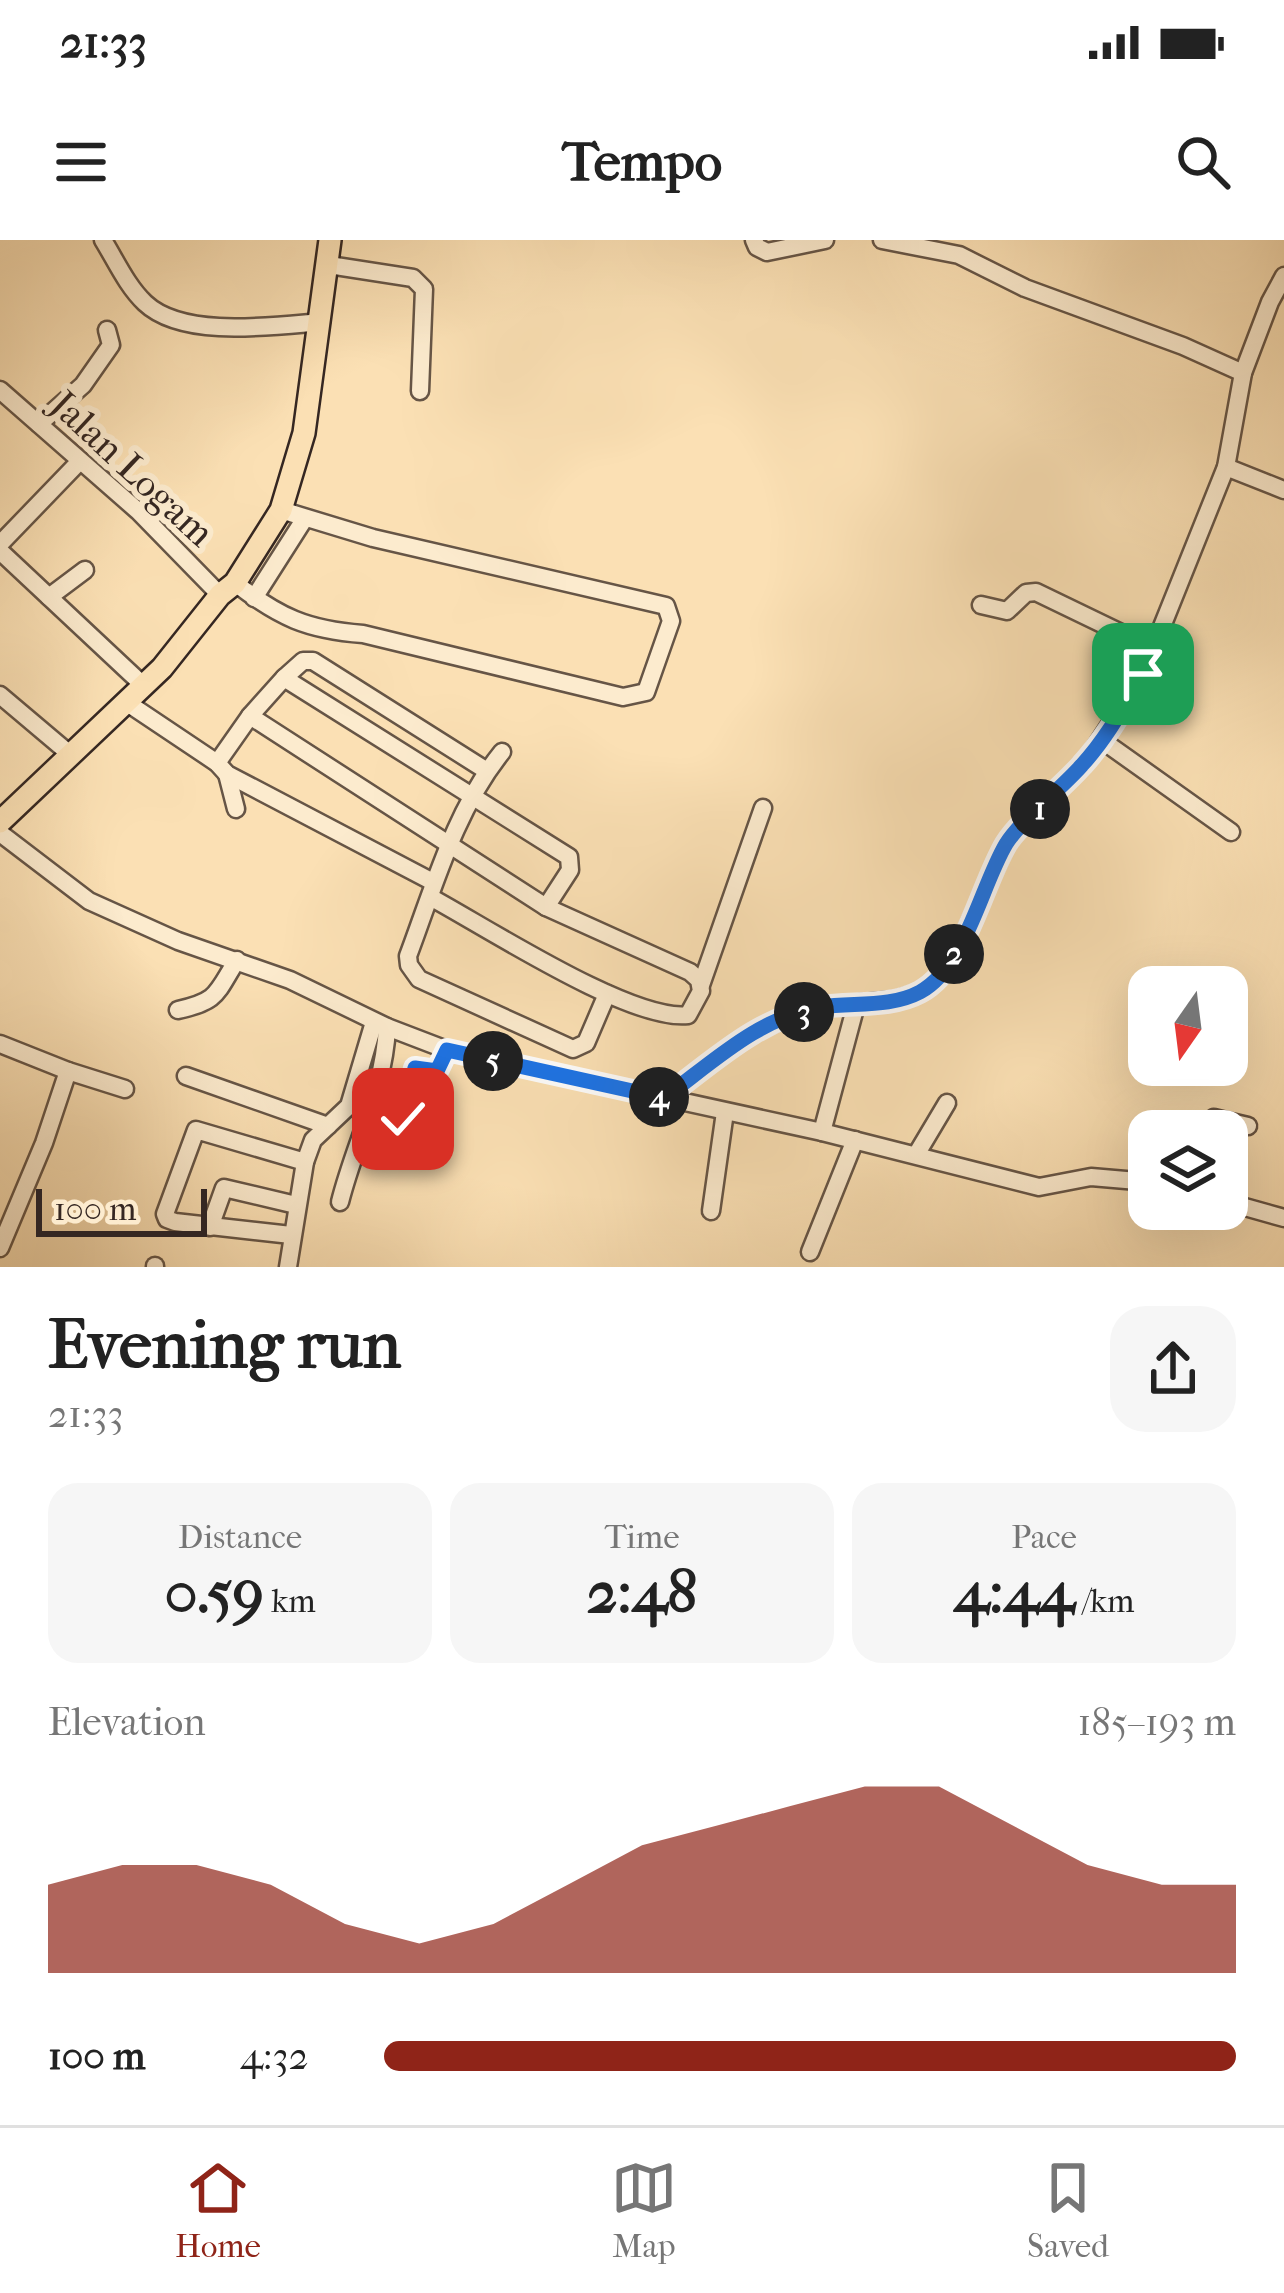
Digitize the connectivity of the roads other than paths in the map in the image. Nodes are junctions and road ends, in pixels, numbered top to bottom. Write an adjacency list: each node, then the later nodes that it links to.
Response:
1 (103, 240): 8 (street)
2 (330, 240): 6 (main road)
3 (754, 240): 4 (street)
4 (825, 240)
5 (882, 240): 10 (street)
6 (329, 265): 8 (main road); 12 (street)
7 (1284, 276): 10 (street)
8 (321, 322): 17 (main road)
9 (107, 330): 13 (street)
10 (1243, 373): 15 (street)
11 (0, 390): 13 (street, Jalan Logam)
12 (420, 392)
13 (39, 424): 14 (street, Jalan Logam)
14 (79, 461): 19 (street); 21 (street, Jalan Logam)
15 (1226, 467): 16 (street); 25 (street)
16 (1284, 490)
17 (281, 510): 18 (street); 21 (main road)
18 (305, 518): 23 (street); 23 (street, Jalan Logam)
19 (0, 548): 22 (street)
20 (85, 570): 22 (street)
21 (228, 589): 23 (street, Jalan Logam); 27 (main road)
22 (49, 597): 27 (street)
23 (254, 598)
24 (981, 605): 25 (street)
25 (1152, 648): 31 (street)
26 (284, 678): 30 (street); 35 (street); 36 (street)
27 (143, 685): 29 (main road)
28 (0, 695): 33 (street)
29 (126, 701): 33 (main road); 34 (street)
30 (250, 716): 34 (street); 42 (street)
31 (1103, 741): 40 (street); 48 (street)
32 (502, 752): 35 (street)
33 (71, 755): 39 (main road)
34 (222, 768): 38 (street); 43 (street)
35 (487, 771): 36 (street)
36 (475, 796): 42 (street); 44 (street)
37 (763, 808): 46 (street)
38 (236, 809)
39 (0, 822)
40 (1231, 832)
41 (0, 833): 45 (street)
42 (449, 848): 43 (street); 44 (street)
43 (432, 890): 47 (street); 47 (street)
44 (546, 907): 46 (street)
45 (237, 959): 49 (street); 50 (street)
46 (700, 986): 47 (street)
47 (607, 994)
48 (856, 1005): 56 (street); 60 (street)
49 (178, 1010)
50 (380, 1025): 52 (street); 59 (street); 66 (street)
51 (2, 1050): 53 (street)
52 (447, 1050): 56 (street); 62 (street)
53 (68, 1071): 55 (street); 73 (street)
54 (186, 1076): 59 (street)
55 (125, 1089)
56 (664, 1098): 58 (street)
57 (946, 1103): 63 (street)
58 (725, 1112): 60 (street); 69 (street)
59 (328, 1126): 64 (street)
60 (822, 1132): 61 (street)
61 (855, 1140): 63 (street); 74 (street)
62 (396, 1154)
63 (916, 1155): 65 (street)
64 (304, 1162): 67 (street); 71 (street)
65 (1128, 1180)
66 (340, 1202)
67 (296, 1205): 71 (street); 72 (street)
68 (1248, 1208): 70 (street)
69 (712, 1211)
70 (1284, 1218)
71 (210, 1227): 72 (street)
72 (291, 1235): 75 (street)
73 (0, 1248)
74 (810, 1252)
75 (288, 1267)

